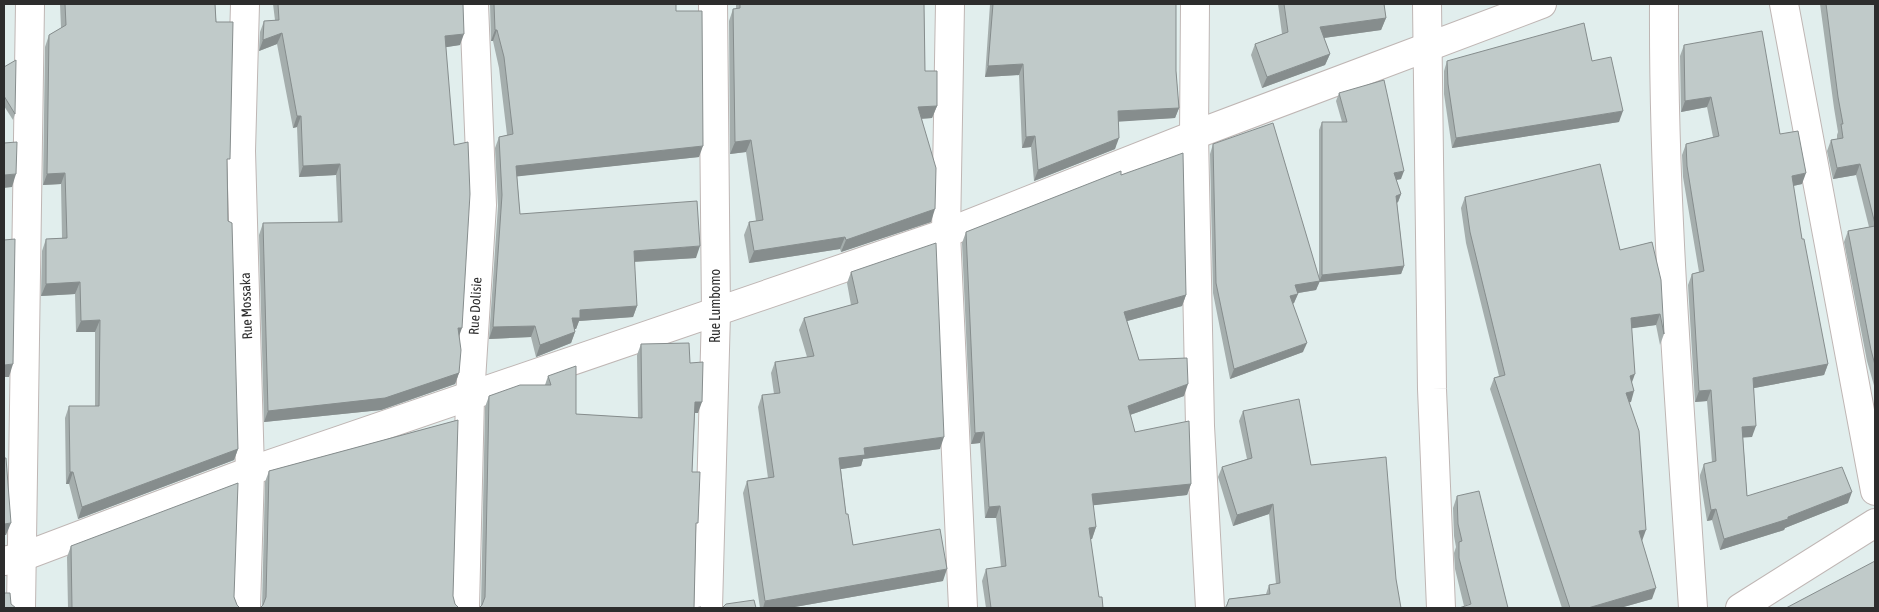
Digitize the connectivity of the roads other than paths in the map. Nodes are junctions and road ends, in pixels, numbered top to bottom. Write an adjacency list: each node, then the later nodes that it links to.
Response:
1 (30, 4): 19 (street)
2 (245, 4): 16 (street, Rue Mossaka)
3 (474, 4): 15 (street, Rue Dolisie)
4 (713, 4): 14 (street, Rue Lumbomo)
5 (950, 4): 13 (street)
6 (1195, 4): 12 (street)
7 (1427, 4): 11 (street)
8 (1542, 4): 11 (street)
9 (1664, 4): 27 (street)
10 (1784, 4): 17 (street)
11 (1427, 46): 12 (street); 26 (street)
12 (1194, 135): 13 (street); 25 (street)
13 (946, 233): 14 (street); 24 (street)
14 (716, 313): 15 (street); 23 (street, Rue Lumbomo)
15 (470, 397): 16 (street); 22 (street, Rue Dolisie)
16 (250, 471): 19 (street); 21 (street, Rue Mossaka)
17 (1875, 491)
18 (1875, 523): 28 (street)
19 (13, 559): 20 (street)
20 (21, 608)
21 (246, 608)
22 (465, 608)
23 (708, 608)
24 (962, 608)
25 (1210, 608)
26 (1441, 608)
27 (1693, 608)
28 (1740, 608)

